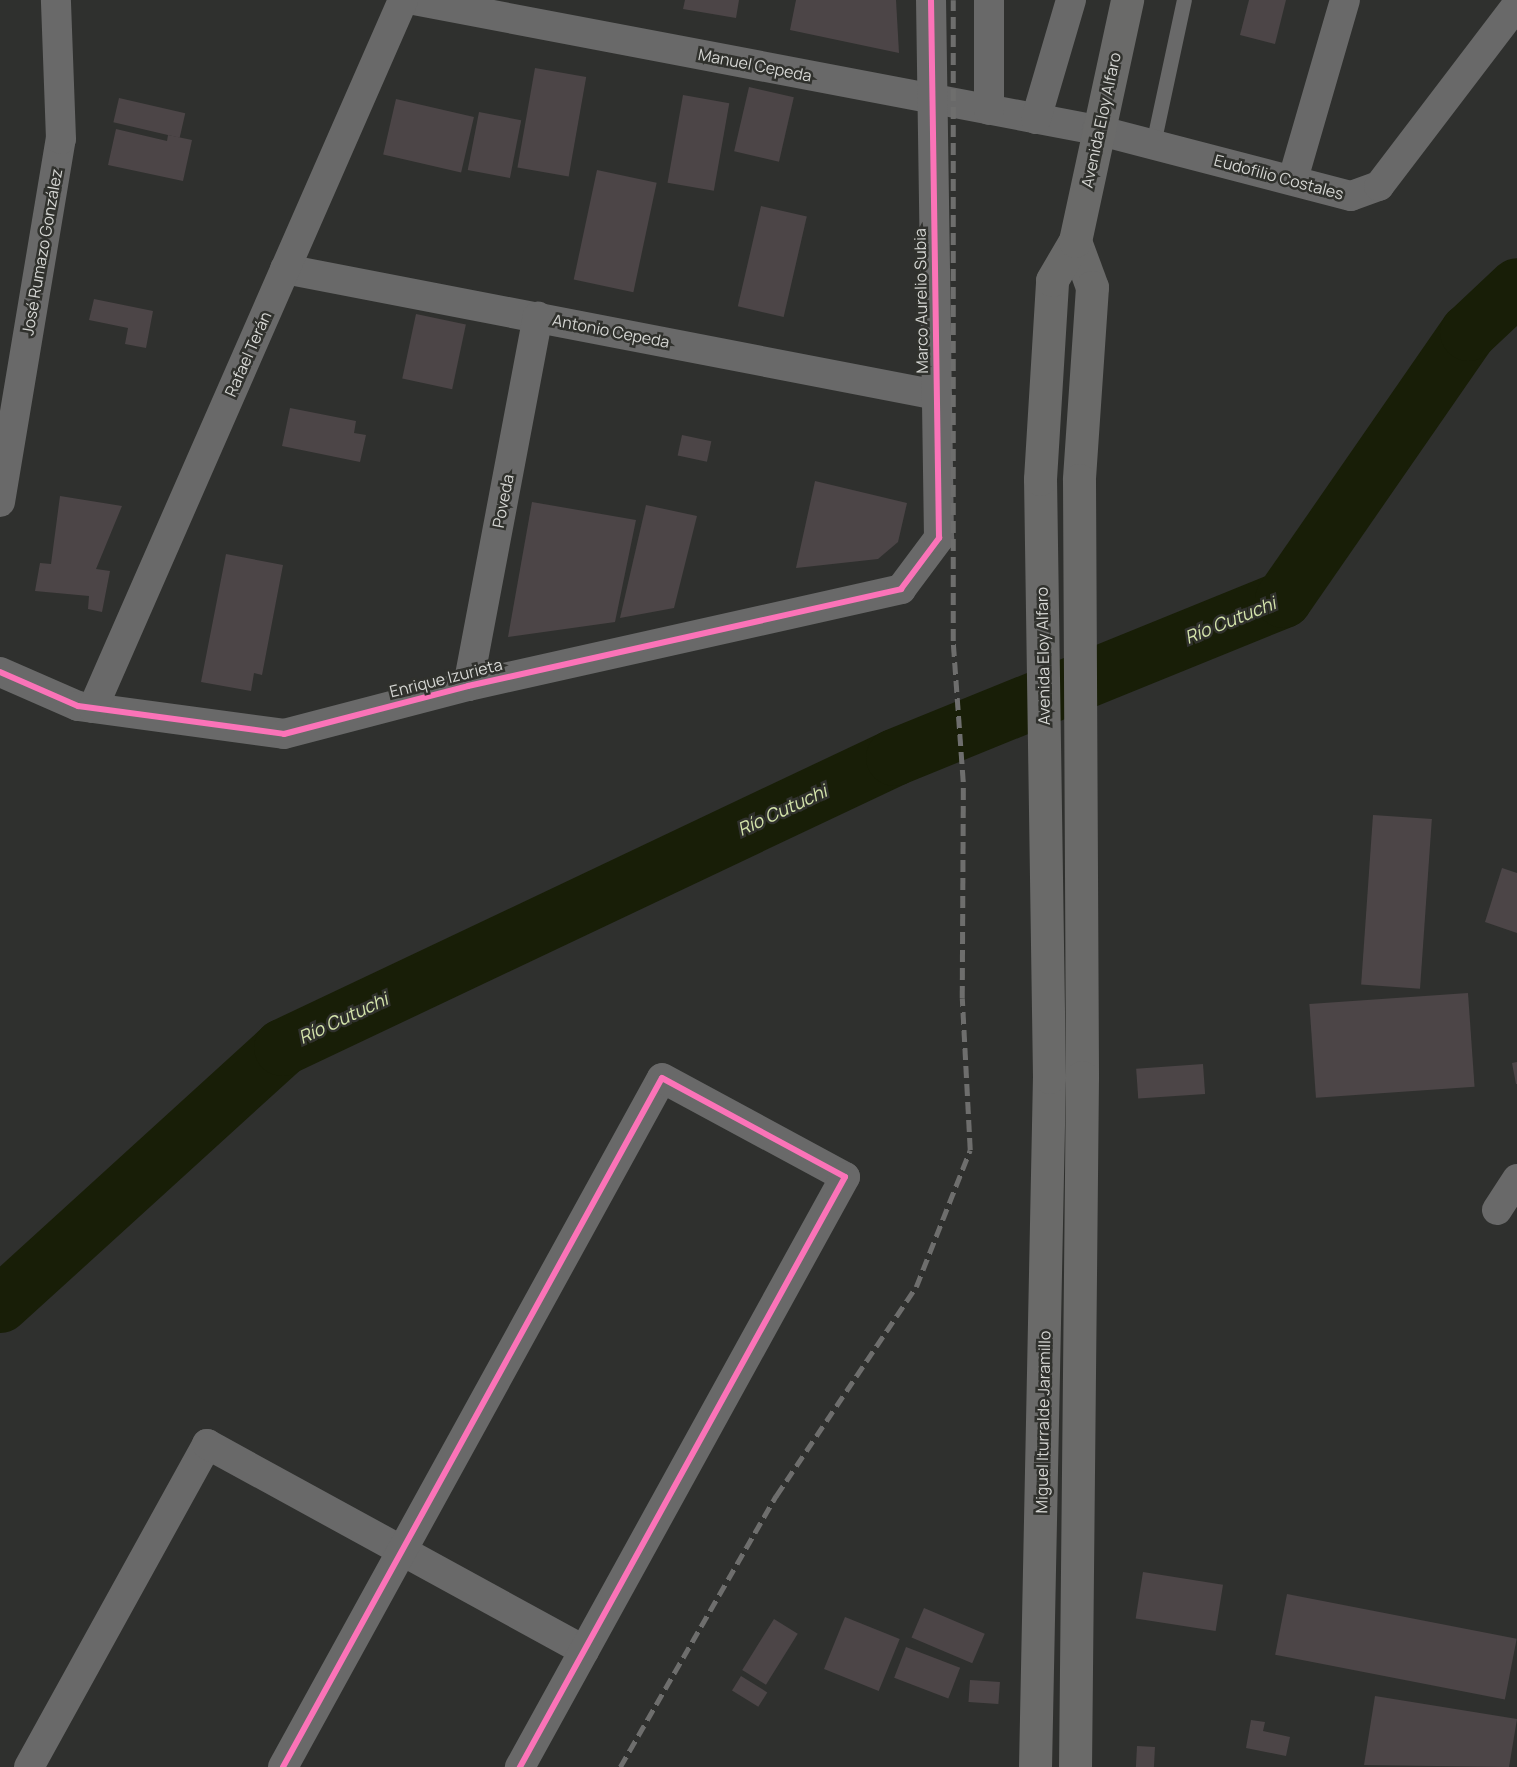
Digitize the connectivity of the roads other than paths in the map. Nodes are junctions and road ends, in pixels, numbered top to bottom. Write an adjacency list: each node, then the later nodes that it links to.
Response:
1 (56, 0): 21 (street, José Rumazo González)
2 (403, 0): 18 (street, Rafael Terán)
3 (414, 0): 11 (street, Manuel Cepeda)
4 (931, 0): 11 (street, Marco Aurelio Subia)
5 (989, 0): 12 (street)
6 (1071, 0): 13 (street)
7 (1127, 0): 14 (main road, Avenida Eloy Alfaro)
8 (1184, 0): 15 (lane)
9 (1345, 0): 16 (street)
10 (1517, 5): 16 (street, Eudofilio Costales)
11 (930, 99): 12 (street, Manuel Cepeda); 20 (street, Marco Aurelio Subia)
12 (989, 110): 13 (street, Manuel Cepeda)
13 (1036, 118): 14 (street, Manuel Cepeda)
14 (1097, 130): 15 (street, Eudofilio Costales); 17 (main road, Avenida Eloy Alfaro)
15 (1153, 144): 16 (street, Eudofilio Costales)
16 (1293, 179)
17 (1076, 241): 26 (main road, Avenida Eloy Alfaro); 27 (main road, Avenida Eloy Alfaro)
18 (285, 269): 19 (street, Antonio Cepeda); 25 (street, Rafael Terán)
19 (538, 317): 20 (street, Antonio Cepeda); 24 (street, Poveda)
20 (937, 395): 22 (street, Marco Aurelio Subia)
21 (0, 502)
22 (902, 589): 24 (street, Enrique Izurieta)
23 (0, 672): 25 (street, Enrique Izurieta)
24 (468, 686): 25 (street, Enrique Izurieta)
25 (93, 708)
26 (1049, 1077): 35 (main road, Miguel Iturralde Jaramillo)
27 (1082, 1077): 36 (main road, Miguel Iturralde Jaramillo)
28 (1517, 1179): 29 (street)
29 (1497, 1210)
30 (402, 1551): 31 (street); 31 (street); 32 (street); 33 (street)
31 (584, 1650): 34 (street)
32 (29, 1767)
33 (283, 1767)
34 (520, 1767)
35 (1035, 1767)
36 (1076, 1767)

